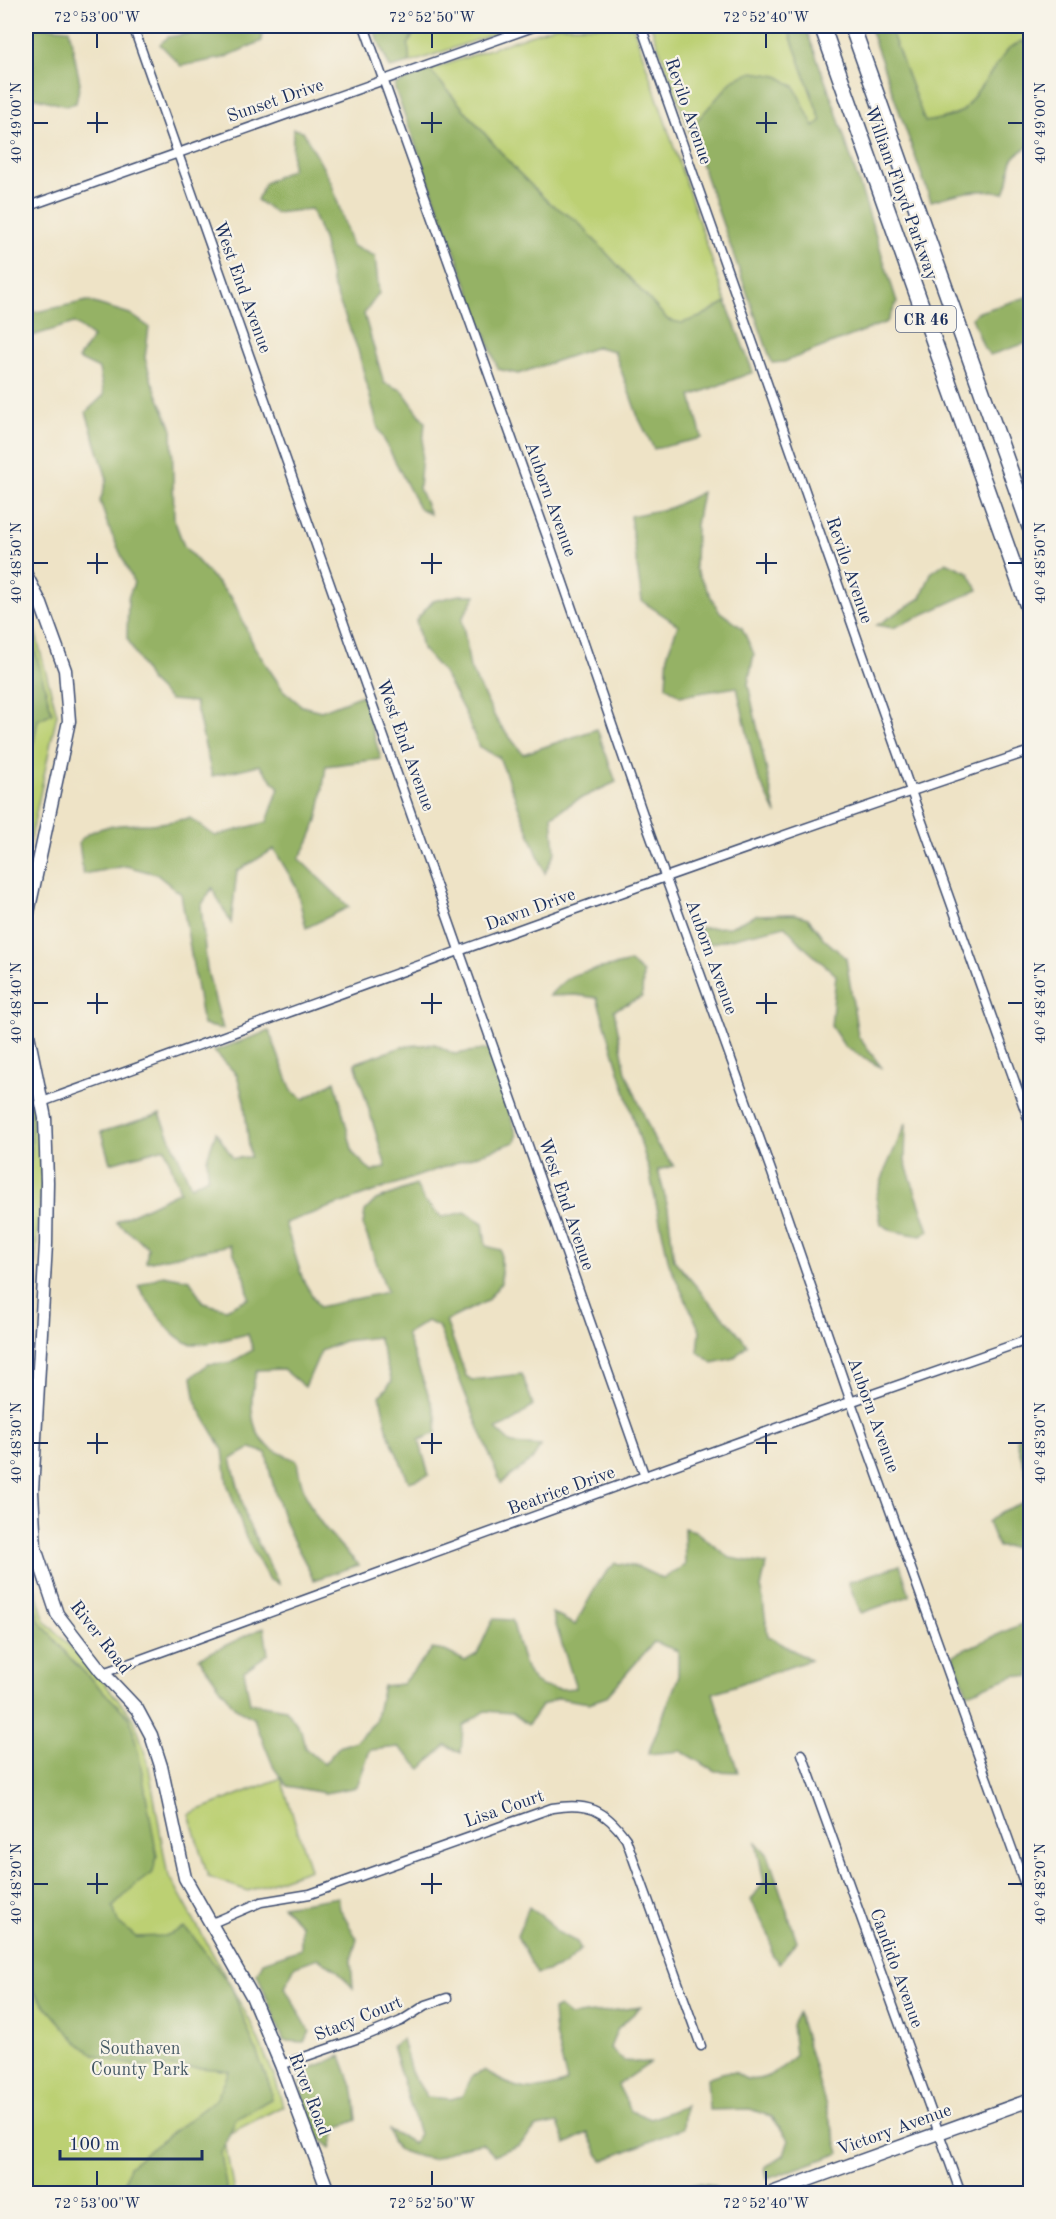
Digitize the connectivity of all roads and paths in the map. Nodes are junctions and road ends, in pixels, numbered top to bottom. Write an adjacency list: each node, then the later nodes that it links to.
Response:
1 (133, 26): 8 (street, West End Avenue)
2 (364, 26): 7 (street, Auborn Avenue)
3 (536, 26): 7 (street, Sunset Drive)
4 (641, 26): 14 (street, Revilo Avenue)
5 (822, 26): 12 (highway, William Floyd Parkway / CR 46)
6 (852, 26): 10 (highway, William Floyd Parkway / CR 46)
7 (383, 79): 8 (street, Sunset Drive); 15 (street, Auborn Avenue)
8 (178, 152): 9 (street, Sunset Drive); 17 (street, West End Avenue)
9 (26, 207)
10 (1030, 527)
11 (26, 575): 16 (street)
12 (1030, 612)
13 (1030, 751): 14 (street, Dawn Drive)
14 (911, 791): 15 (street, Dawn Drive); 20 (street, Revilo Avenue)
15 (666, 878): 17 (street, Dawn Drive); 22 (street, Auborn Avenue)
16 (26, 922)
17 (461, 951): 19 (street, Dawn Drive); 23 (street, West End Avenue)
18 (26, 1025): 19 (street, River Road)
19 (42, 1102): 24 (street, River Road)
20 (1030, 1124)
21 (1030, 1339): 22 (street, Beatrice Drive)
22 (851, 1402): 23 (street, Beatrice Drive); 26 (street, Auborn Avenue)
23 (645, 1477): 24 (street, Beatrice Drive)
24 (103, 1673): 27 (street, River Road)
25 (802, 1754): 32 (street, Candido Avenue)
26 (1030, 1899)
27 (210, 1924): 29 (street, Lisa Court); 30 (street, River Road)
28 (447, 1998): 30 (street, Stacy Court)
29 (701, 2046)
30 (281, 2065): 33 (street, River Road)
31 (1030, 2100): 32 (street, Victory Avenue)
32 (939, 2132): 34 (street, Victory Avenue); 35 (street, Candido Avenue)
33 (329, 2193)
34 (769, 2193)
35 (961, 2193)

